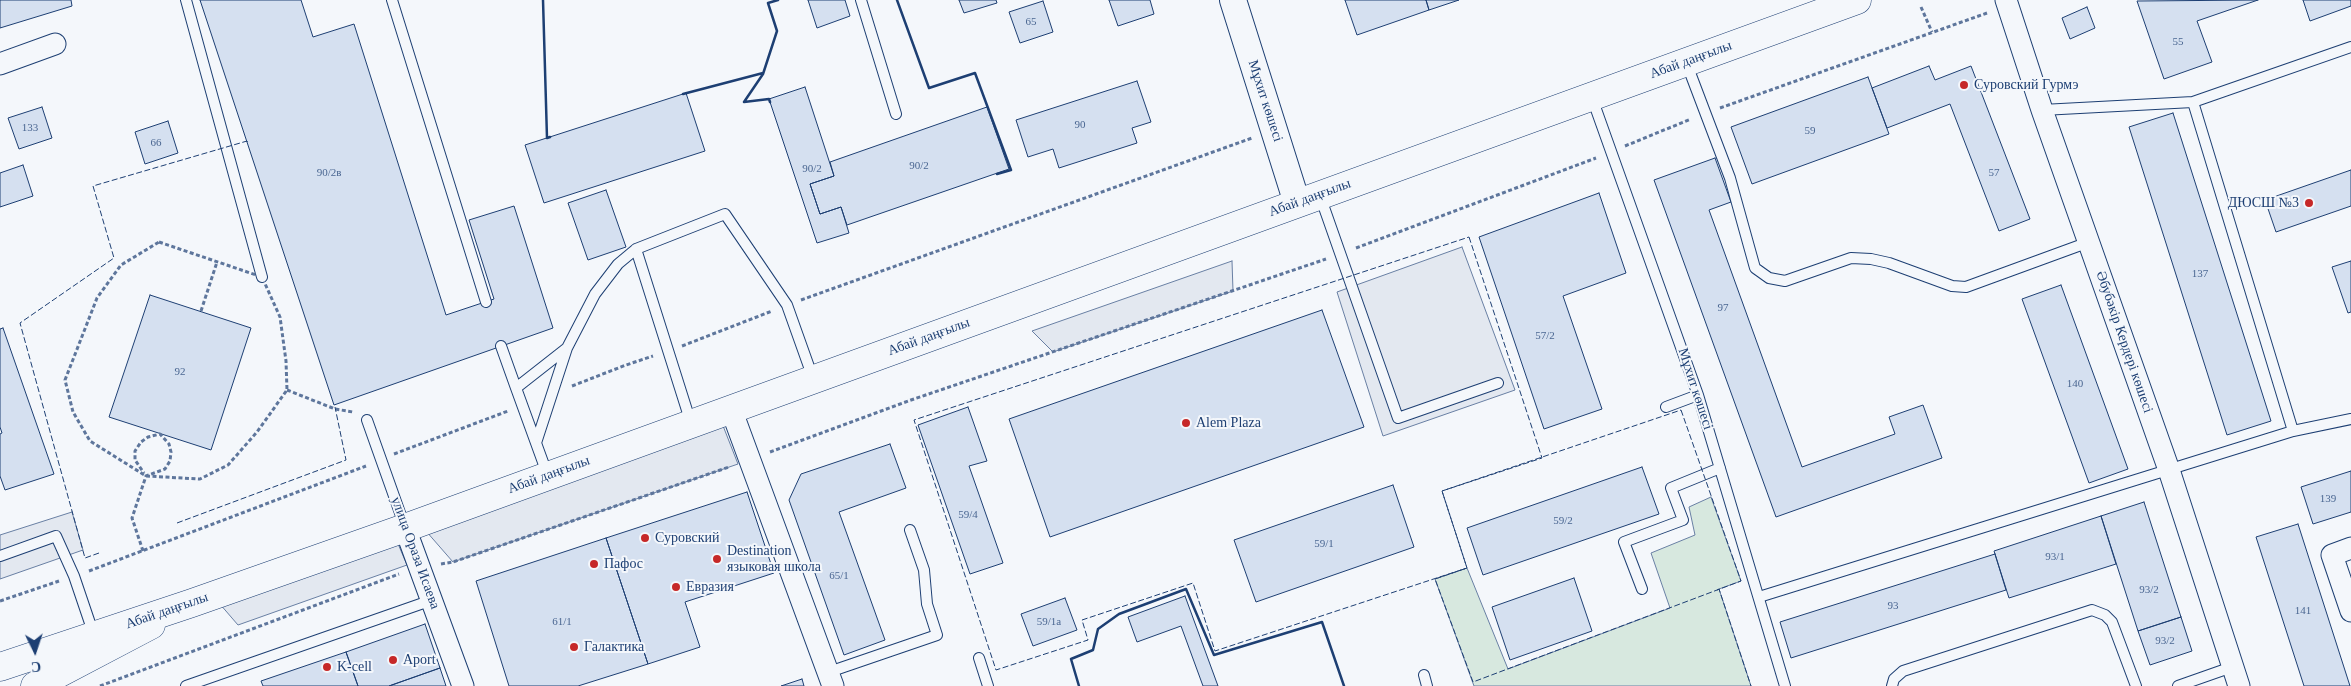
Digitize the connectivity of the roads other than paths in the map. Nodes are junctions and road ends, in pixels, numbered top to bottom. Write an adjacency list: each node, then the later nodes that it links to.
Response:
1 (186, 0): 18 (lane)
2 (392, 0): 19 (lane)
3 (861, 0): 14 (lane)
4 (1234, 0): 15 (street, Мұхит көшесі)
5 (1857, 0): 9 (main road, Абай даңғылы)
6 (2007, 3): 13 (street, Әбубәкір Кердері көшесі)
7 (55, 44): 10 (street)
8 (2351, 47): 12 (lane)
9 (1686, 62): 11 (main road, Абай даңғылы); 16 (lane)
10 (0, 64)
11 (1592, 96): 15 (main road, Абай даңғылы); 25 (lane, Мұхит көшесі)
12 (2193, 102): 13 (lane); 31 (lane)
13 (2042, 110): 16 (street, Әбубәкір Кердері көшесі)
14 (896, 114)
15 (1309, 199): 22 (main road, Абай даңғылы); 23 (lane)
16 (2089, 242): 34 (street, Әбубәкір Кердері көшесі)
17 (636, 250): 21 (lane); 22 (lane); 30 (lane)
18 (262, 277)
19 (486, 302)
20 (501, 346): 24 (lane)
21 (567, 348): 24 (lane); 32 (lane)
22 (813, 379): 27 (main road, Абай даңғылы)
23 (1498, 383)
24 (516, 388): 32 (lane)
25 (1698, 395): 26 (lane); 33 (lane, Мұхит көшесі)
26 (1666, 407)
27 (731, 409): 30 (main road, Абай даңғылы); 50 (street)
28 (2351, 419): 31 (lane)
29 (367, 420): 36 (lane, улица Ораза Исаева)
30 (692, 423): 35 (main road, Абай даңғылы)
31 (2293, 432): 34 (lane)
32 (536, 443): 35 (lane)
33 (1720, 468): 40 (lane); 41 (lane, Мұхит көшесі)
34 (2169, 470): 41 (lane); 49 (street, Әбубәкір Кердері көшесі)
35 (548, 476): 36 (main road, Абай даңғылы)
36 (406, 528): 42 (street, улица Ораза Исаева); 43 (main road, Абай даңғылы)
37 (910, 530): 50 (lane)
38 (2351, 548): 44 (street)
39 (0, 556): 45 (lane)
40 (1642, 589)
41 (1759, 597): 56 (lane, Мұхит көшесі)
42 (432, 600): 52 (lane); 53 (street, улица Ораза Исаева)
43 (192, 603): 45 (main road, Абай даңғылы); 51 (main road)
44 (2351, 611)
45 (94, 636): 47 (main road, Абай даңғылы)
46 (979, 658): 54 (lane)
47 (0, 667)
48 (1424, 675): 55 (lane)
49 (2235, 676): 59 (lane)
50 (831, 679)
51 (36, 686)
52 (186, 686)
53 (463, 686)
54 (988, 686)
55 (1428, 686)
56 (1785, 686)
57 (1892, 686): 58 (lane)
58 (2136, 686)
59 (2178, 686)

